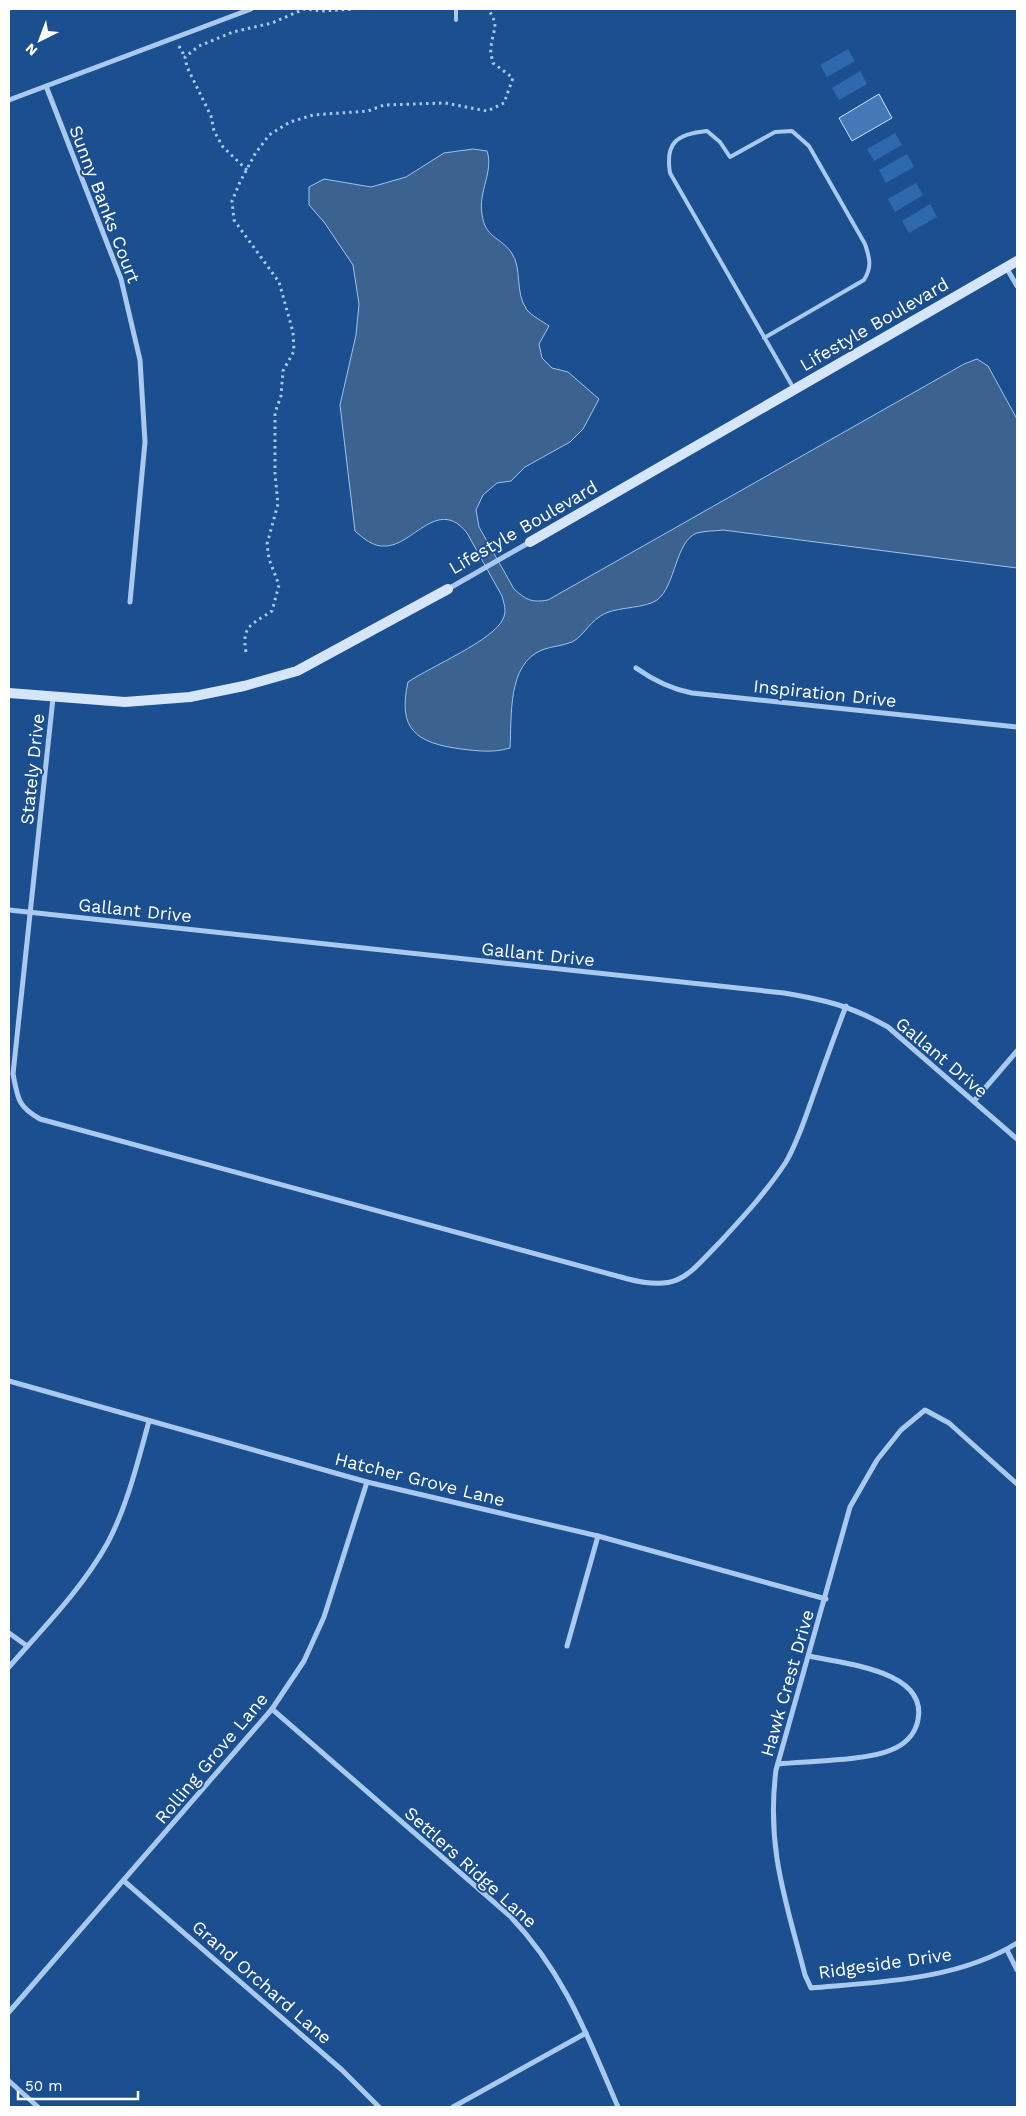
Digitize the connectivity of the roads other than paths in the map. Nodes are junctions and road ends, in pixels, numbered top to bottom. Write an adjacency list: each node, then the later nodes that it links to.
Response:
1 (251, 9): 4 (street)
2 (456, 9): 3 (lane)
3 (456, 20)
4 (46, 86): 5 (street); 13 (street, Sunny Banks Court)
5 (9, 100)
6 (1017, 261): 7 (street, Lifestyle Boulevard)
7 (1006, 268): 8 (street); 10 (street, Lifestyle Boulevard)
8 (1017, 286)
9 (764, 338): 9 (lane); 10 (lane)
10 (794, 389): 11 (street, Lifestyle Boulevard)
11 (530, 542): 12 (street, Lifestyle Boulevard)
12 (448, 589): 16 (street, Lifestyle Boulevard)
13 (130, 602)
14 (636, 668): 17 (street, Inspiration Drive)
15 (9, 693): 16 (street, Lifestyle Boulevard)
16 (53, 698): 19 (street, Stately Drive)
17 (1017, 727)
18 (9, 910): 19 (street, Gallant Drive)
19 (30, 912): 20 (street, Gallant Drive); 20 (street, Stately Drive)
20 (846, 1006): 22 (street, Gallant Drive)
21 (1017, 1051): 22 (street)
22 (974, 1101): 23 (street, Gallant Drive)
23 (1017, 1139)
24 (9, 1381): 25 (street, Hatcher Grove Lane)
25 (149, 1420): 26 (street, Hatcher Grove Lane); 31 (street)
26 (367, 1482): 28 (street, Hatcher Grove Lane); 35 (street, Rolling Grove Lane)
27 (1017, 1484): 29 (street, Hawk Crest Drive)
28 (598, 1536): 29 (street, Hatcher Grove Lane); 32 (street)
29 (826, 1599): 33 (street, Hawk Crest Drive)
30 (9, 1633): 31 (street)
31 (27, 1646): 34 (street)
32 (567, 1646)
33 (809, 1656): 36 (street, Hawk Crest Drive); 36 (street)
34 (9, 1668)
35 (272, 1709): 37 (street, Rolling Grove Lane); 43 (street, Settlers Ridge Lane)
36 (778, 1764): 41 (street, Hawk Crest Drive)
37 (124, 1880): 42 (street, Rolling Grove Lane); 46 (street, Grand Orchard Lane)
38 (1017, 1943): 39 (street, Ridgeside Drive)
39 (1007, 1950): 40 (street); 41 (street, Ridgeside Drive)
40 (1017, 1970)
41 (811, 1988)
42 (9, 2012)
43 (586, 2034): 47 (street); 48 (street, Settlers Ridge Lane)
44 (9, 2081): 45 (street)
45 (38, 2107)
46 (379, 2107)
47 (453, 2107)
48 (618, 2107)

